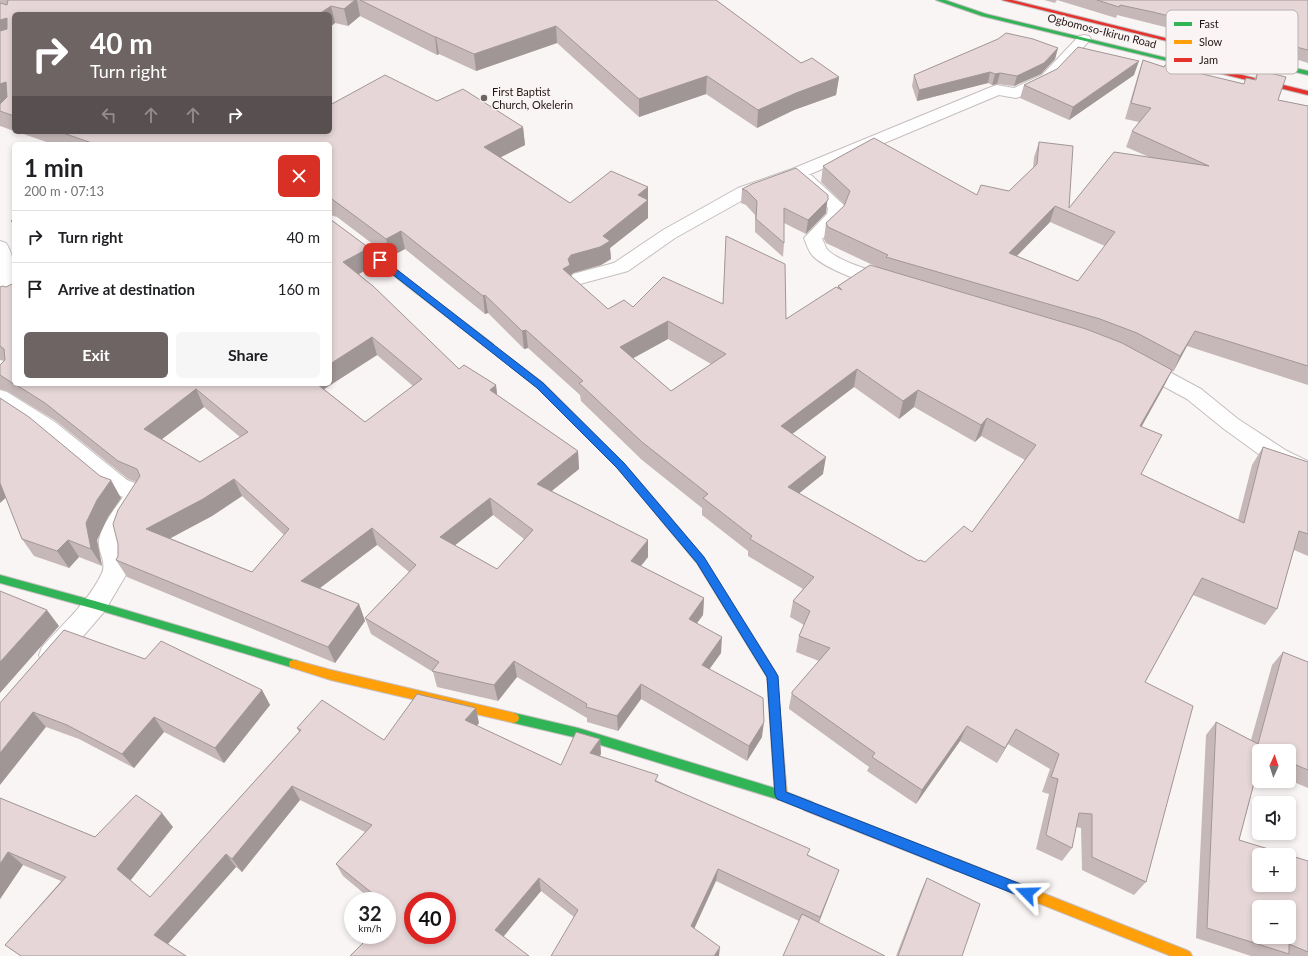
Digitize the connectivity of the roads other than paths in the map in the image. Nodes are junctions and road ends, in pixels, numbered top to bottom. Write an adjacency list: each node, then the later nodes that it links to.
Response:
1 (939, 0): 3 (street, Ogbomoso-Ikirun Road)
2 (1005, 0): 4 (street, Ogbomoso-Ikirun Road)
3 (1084, 39): 5 (street, Ogbomoso-Ikirun Road); 10 (street)
4 (1166, 39)
5 (1166, 59)
6 (1298, 71): 7 (street, Ogbomoso-Ikirun Road)
7 (1308, 73)
8 (1229, 74): 9 (street, Ogbomoso-Ikirun Road)
9 (1308, 93)
10 (798, 173): 13 (street); 14 (street)
11 (332, 224): 22 (street)
12 (0, 247): 15 (street)
13 (580, 278)
14 (904, 286)
15 (0, 302)
16 (1129, 359): 18 (street)
17 (0, 397): 20 (street)
18 (1308, 470)
19 (0, 579): 20 (street)
20 (95, 605): 21 (street); 22 (street)
21 (37, 671)
22 (781, 795): 23 (street)
23 (1186, 956)

